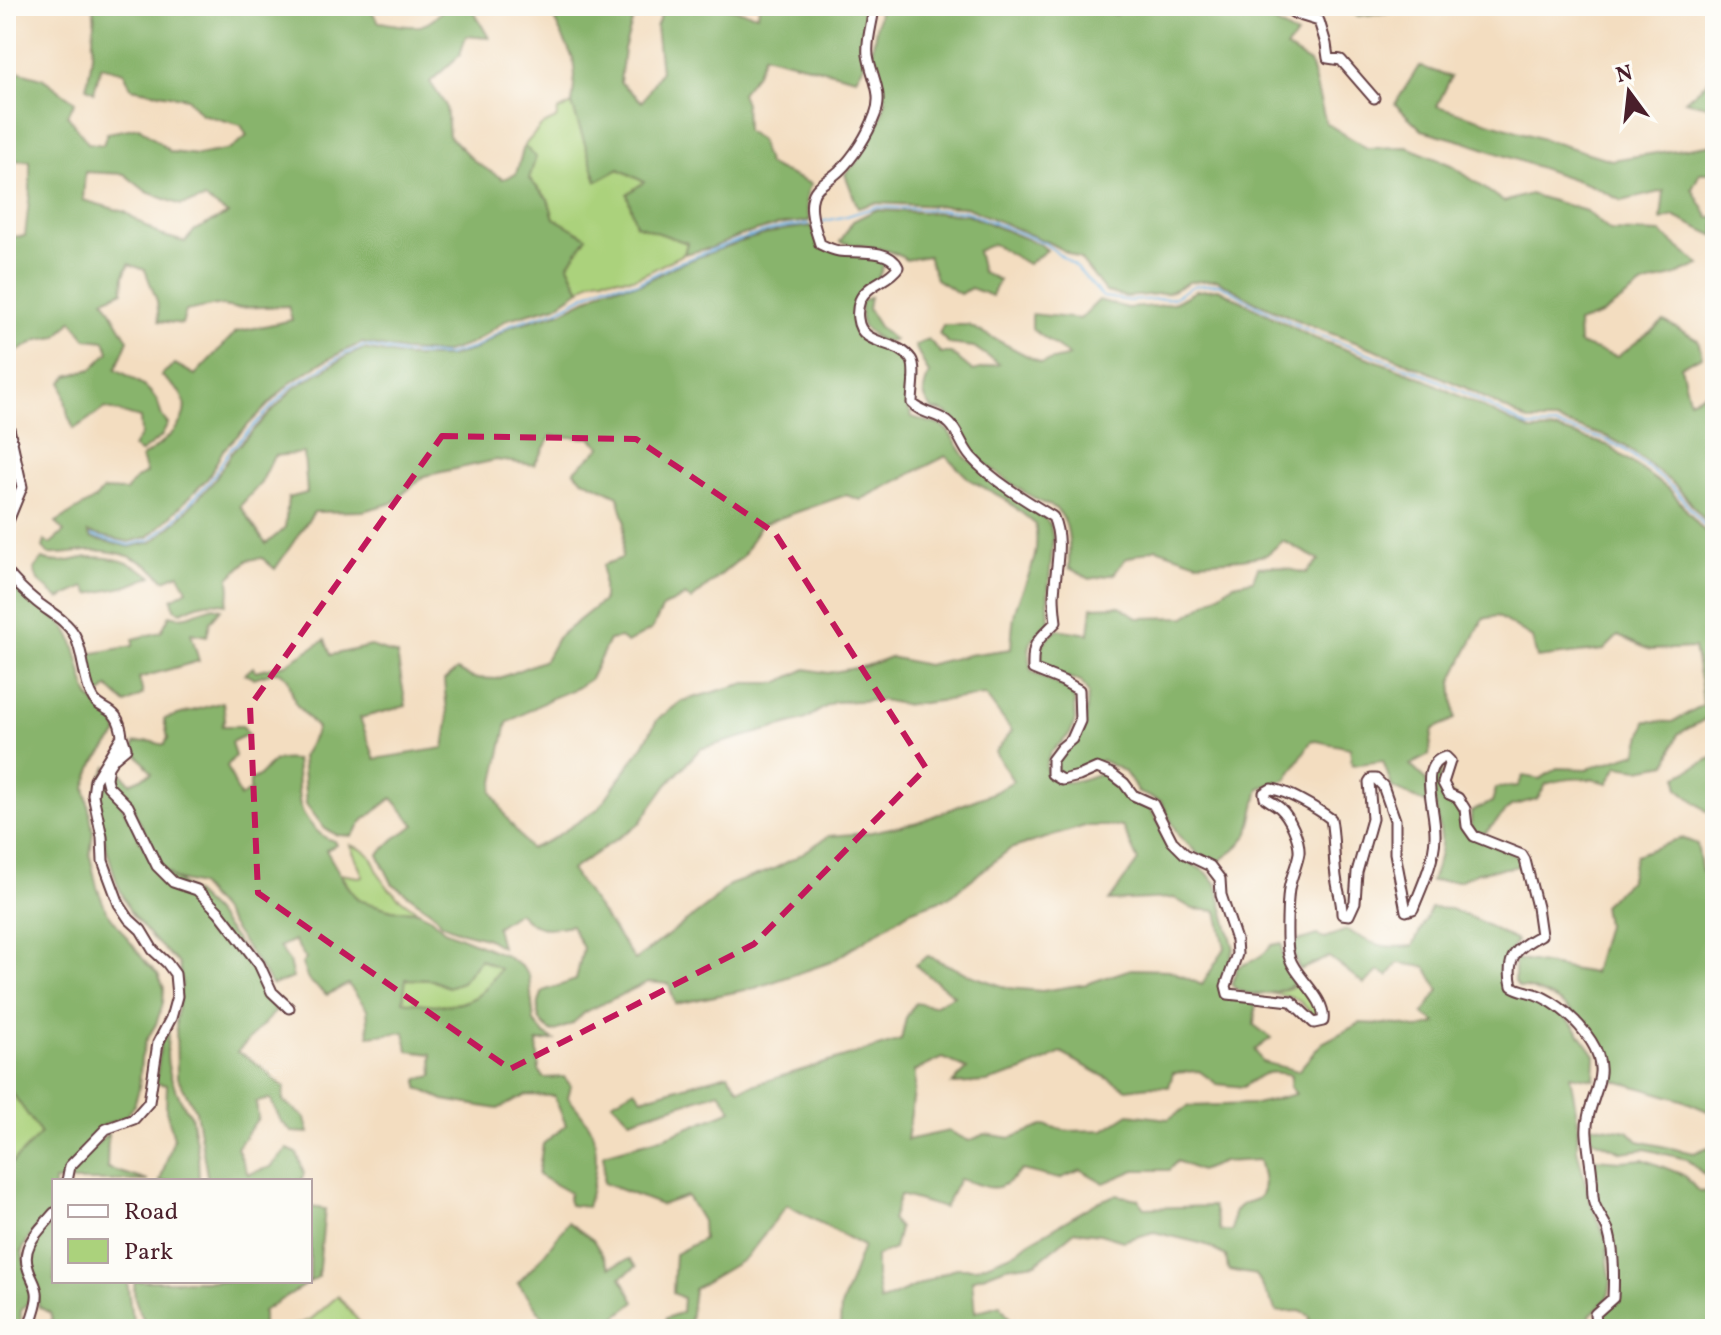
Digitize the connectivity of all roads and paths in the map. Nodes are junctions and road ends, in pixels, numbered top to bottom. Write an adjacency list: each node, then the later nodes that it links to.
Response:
1 (874, 6): 12 (street)
2 (1284, 6): 3 (street)
3 (1374, 98)
4 (6, 415): 5 (street)
5 (6, 526)
6 (6, 571): 7 (street)
7 (122, 736): 8 (street); 9 (street)
8 (289, 1008)
9 (67, 1179)
10 (52, 1215): 11 (street)
11 (30, 1329)
12 (1597, 1329)

